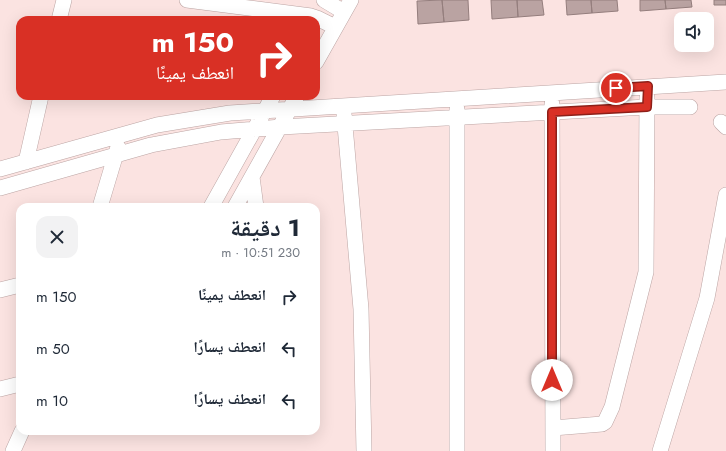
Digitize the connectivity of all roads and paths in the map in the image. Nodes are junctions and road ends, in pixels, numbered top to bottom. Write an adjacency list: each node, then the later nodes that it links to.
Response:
1 (64, 0): 6 (street)
2 (187, 0): 4 (street)
3 (324, 1): 5 (street); 8 (street)
4 (226, 3): 7 (street)
5 (347, 6): 10 (street)
6 (60, 16)
7 (303, 16)
8 (316, 16)
9 (320, 20): 10 (street)
10 (335, 27): 11 (street)
11 (320, 55)
12 (726, 82): 13 (street)
13 (648, 86): 14 (street); 20 (street)
14 (553, 92): 15 (street); 23 (street)
15 (458, 98): 19 (street); 24 (street)
16 (40, 100): 30 (street)
17 (271, 100): 22 (street)
18 (294, 102): 19 (street); 22 (street); 26 (street)
19 (344, 105): 25 (street)
20 (647, 107): 21 (street); 23 (street); 43 (street)
21 (690, 107)
22 (265, 110): 27 (street); 28 (street)
23 (552, 112): 24 (street); 43 (street)
24 (456, 118): 25 (street); 47 (street)
25 (344, 124): 26 (street); 46 (street)
26 (281, 127): 27 (street); 32 (street)
27 (256, 129): 29 (street); 36 (street)
28 (121, 134): 29 (street); 30 (street)
29 (115, 154): 33 (street); 35 (street)
30 (26, 162): 31 (street)
31 (0, 169)
32 (252, 177): 37 (street); 38 (street)
33 (0, 188)
34 (726, 195): 49 (street)
35 (101, 203)
36 (213, 203)
37 (237, 203)
38 (255, 203)
39 (16, 286): 40 (street)
40 (0, 290)
41 (16, 385): 42 (street)
42 (0, 389)
43 (553, 428): 48 (street)
44 (20, 435): 45 (street)
45 (13, 451)
46 (364, 451)
47 (457, 451)
48 (552, 451)
49 (660, 451)

